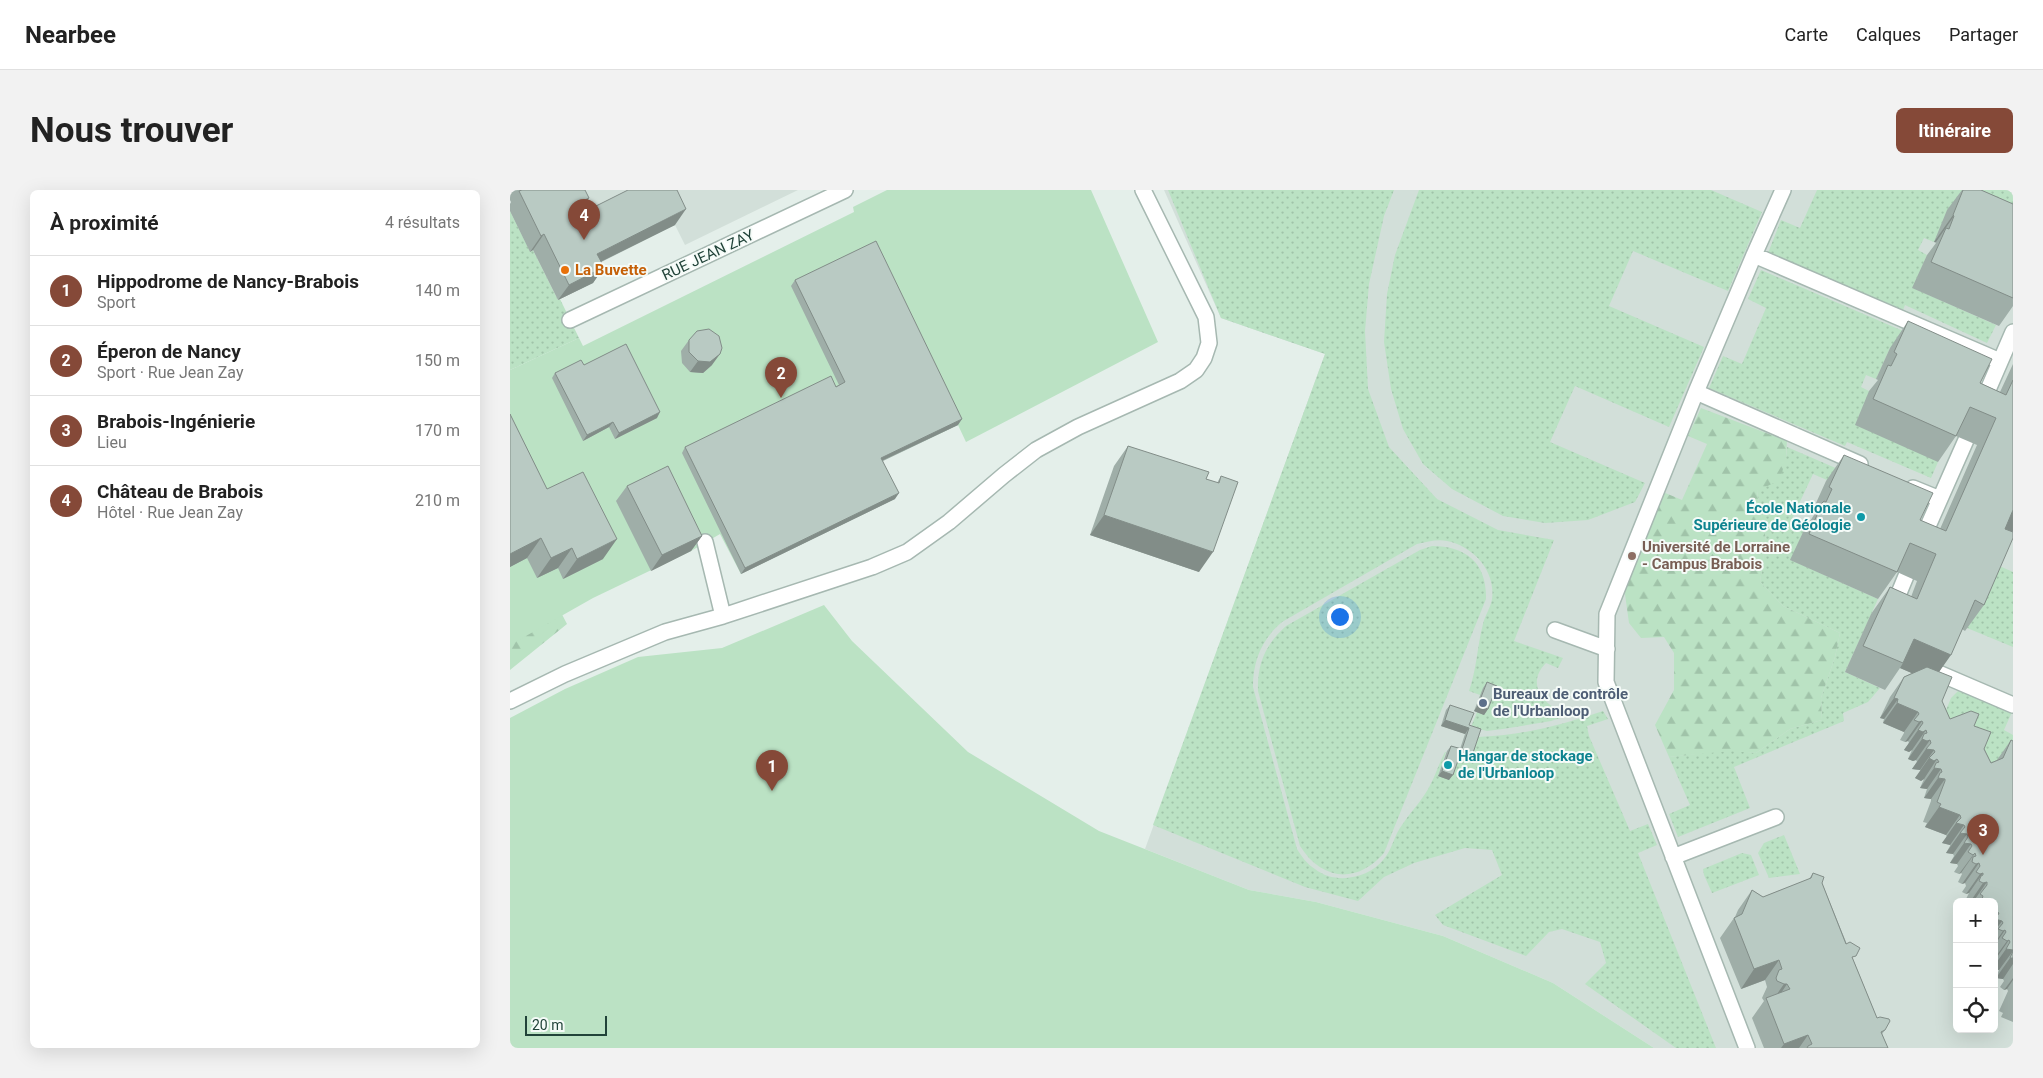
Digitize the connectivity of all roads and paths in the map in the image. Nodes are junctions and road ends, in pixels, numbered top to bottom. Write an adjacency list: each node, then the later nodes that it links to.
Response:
1 (845, 190): 5 (street, RUE JEAN ZAY)
2 (1143, 190): 17 (street)
3 (1783, 190): 4 (street)
4 (1754, 255): 7 (street); 8 (street)
5 (570, 320)
6 (2013, 332): 7 (street)
7 (2000, 361): 9 (street)
8 (1696, 392): 11 (street); 20 (street)
9 (1976, 416)
10 (1966, 440): 13 (street)
11 (1877, 472)
12 (1904, 484): 13 (street)
13 (1940, 500): 15 (street)
14 (705, 542): 17 (street)
15 (1916, 553)
16 (1906, 576): 18 (street)
17 (723, 616): 22 (street)
18 (1888, 621)
19 (1555, 630): 20 (street)
20 (1607, 649): 25 (street)
21 (1936, 672): 23 (street)
22 (510, 702)
23 (2013, 705)
24 (1776, 817): 25 (street)
25 (1674, 857): 26 (street)
26 (1747, 1048)

